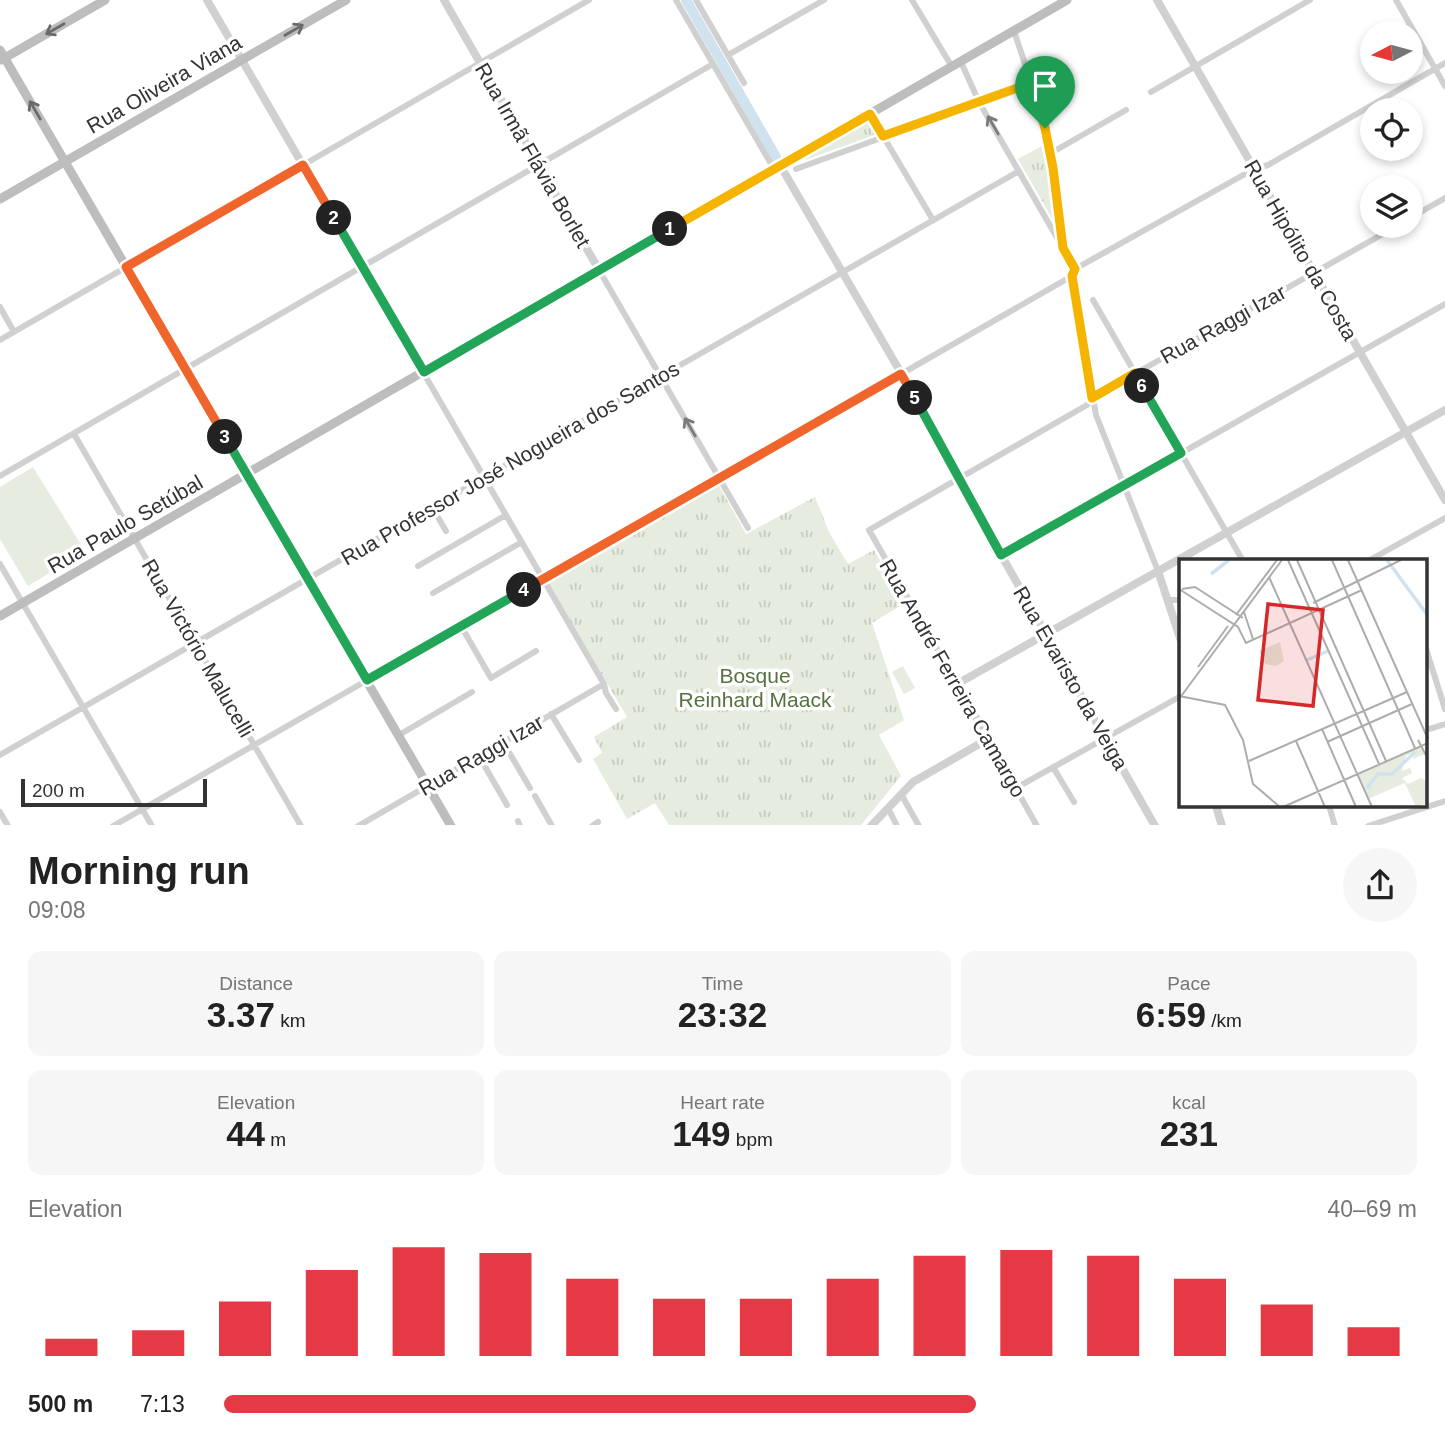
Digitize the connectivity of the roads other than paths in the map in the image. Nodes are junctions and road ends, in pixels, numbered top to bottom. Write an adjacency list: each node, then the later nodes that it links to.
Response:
1 (105, 0): 16 (main road, one-way to 16)
2 (207, 0): 17 (street)
3 (346, 0): 17 (main road, Rua Oliveira Viana, one-way to 3)
4 (444, 0): 18 (street, Rua Irmã Flávia Borlet)
5 (589, 0): 18 (street)
6 (676, 0): 20 (street, Rua Evaristo da Veiga)
7 (696, 0): 15 (street)
8 (824, 0): 15 (street)
9 (912, 0): 21 (street)
10 (1067, 0): 14 (main road, Rua Paulo Setúbal)
11 (1157, 0): 22 (street, Rua Hipólito da Costa)
12 (1310, 0): 22 (street)
13 (1396, 0): 23 (street)
14 (1014, 31): 21 (main road, Rua Paulo Setúbal); 25 (street)
15 (728, 55): 24 (street)
16 (2, 56): 33 (main road, one-way to 16)
17 (242, 60): 33 (main road, Rua Oliveira Viana); 34 (street)
18 (480, 63): 34 (street); 35 (street, Rua Irmã Flávia Borlet)
19 (1445, 63): 23 (street)
20 (713, 64): 35 (street); 36 (street, Rua Evaristo da Veiga)
21 (956, 64): 28 (street); 30 (main road, Rua Paulo Setúbal)
22 (1195, 66): 27 (street); 38 (street, Rua Hipólito da Costa)
23 (1435, 69): 26 (street); 38 (street)
24 (744, 83)
25 (1031, 83): 28 (street); 32 (street)
26 (1445, 86)
27 (1151, 92)
28 (979, 102): 31 (street); 39 (street, one-way to 28)
29 (1126, 110): 32 (street)
30 (870, 114): 31 (street); 36 (main road, Rua Paulo Setúbal)
31 (883, 136): 37 (street); 43 (street)
32 (1051, 153): 45 (street)
33 (65, 162): 41 (main road, Rua Oliveira Viana); 46 (main road)
34 (303, 165): 46 (street); 47 (street)
35 (539, 165): 47 (street); 48 (street, Rua Irmã Flávia Borlet)
36 (777, 167): 48 (main road, Rua Paulo Setúbal); 49 (street, Rua Evaristo da Veiga)
37 (796, 169)
38 (1254, 169): 50 (street, Rua Hipólito da Costa); 51 (street)
39 (1019, 171): 43 (street, Rua Professor José Nogueira dos Santos); 45 (street)
40 (1445, 198): 42 (street)
41 (0, 199)
42 (1423, 211)
43 (933, 220): 49 (street, Rua Professor José Nogueira dos Santos)
44 (1375, 238): 50 (street, Rua Raggi Izar)
45 (1063, 248): 51 (street)
46 (126, 267): 55 (street); 58 (main road)
47 (362, 267): 58 (street); 59 (street)
48 (599, 270): 59 (main road, Rua Paulo Setúbal); 62 (street, Rua Irmã Flávia Borlet)
49 (842, 272): 61 (street, Rua Evaristo da Veiga); 62 (street, Rua Professor José Nogueira dos Santos)
50 (1314, 272): 57 (street, Rua Hipólito da Costa); 60 (street, Rua Raggi Izar)
51 (1074, 273): 61 (street); 63 (street)
52 (1093, 300): 60 (street)
53 (1445, 304): 57 (street)
54 (0, 307): 55 (street)
55 (14, 332): 56 (street)
56 (0, 340)
57 (1360, 352): 65 (street, Rua Hipólito da Costa); 67 (street)
58 (186, 369): 66 (street); 68 (main road)
59 (424, 372): 68 (main road, Rua Paulo Setúbal); 70 (street)
60 (1135, 373): 63 (street, Rua Raggi Izar); 67 (street)
61 (901, 374): 71 (street); 72 (street, Rua Evaristo da Veiga)
62 (660, 376): 70 (street, Rua Professor José Nogueira dos Santos); 71 (street, Rua Irmã Flávia Borlet, one-way to 62)
63 (1092, 398): 72 (street, Rua Raggi Izar); 73 (street)
64 (1445, 410): 65 (street)
65 (1406, 432): 74 (street, Rua Hipólito da Costa); 81 (street)
66 (74, 434): 69 (street); 82 (street, Rua Victório Malucelli)
67 (1181, 453): 73 (street); 81 (street)
68 (247, 474): 82 (main road, Rua Paulo Setúbal); 92 (main road)
69 (0, 476)
70 (484, 477): 75 (street, Rua Professor José Nogueira dos Santos); 76 (street)
71 (719, 478): 78 (street, Rua Irmã Flávia Borlet); 93 (street)
72 (960, 478): 79 (street, Rua Raggi Izar); 84 (street, Rua Evaristo da Veiga)
73 (1122, 486): 84 (street); 91 (street)
74 (1445, 500)
75 (432, 507): 80 (street); 92 (street, Rua Professor José Nogueira dos Santos)
76 (506, 515): 83 (street); 90 (street)
77 (1445, 518): 87 (street)
78 (748, 528)
79 (869, 530): 107 (street, Rua André Ferreira Camargo)
80 (446, 531)
81 (1227, 533): 85 (street); 86 (street)
82 (134, 538): 97 (main road, Rua Paulo Setúbal); 102 (street, Rua Victório Malucelli)
83 (522, 542): 93 (street); 94 (street)
84 (1001, 555): 100 (street, Rua Evaristo da Veiga)
85 (1181, 559)
86 (1242, 559)
87 (1372, 559)
88 (1179, 560): 91 (street)
89 (0, 564): 97 (street)
90 (418, 566)
91 (1158, 572): 95 (street); 100 (street)
92 (307, 579): 102 (street, Rua Professor José Nogueira dos Santos); 105 (main road)
93 (544, 579): 99 (street); 106 (street)
94 (433, 593)
95 (1169, 600): 96 (street); 101 (street)
96 (1179, 600)
97 (22, 603): 98 (main road, Rua Paulo Setúbal); 110 (street)
98 (0, 616)
99 (461, 626): 103 (street); 105 (street)
100 (1046, 634): 107 (street); 117 (street, Rua Evaristo da Veiga)
101 (1179, 634)
102 (195, 643): 110 (street, Rua Professor José Nogueira dos Santos); 120 (street, Rua Victório Malucelli)
103 (536, 652)
104 (1428, 655): 112 (street)
105 (367, 680): 116 (main road); 120 (street)
106 (604, 684): 111 (street); 113 (street, Rua Raggi Izar)
107 (957, 684): 118 (street, Rua André Ferreira Camargo)
108 (472, 692): 116 (street)
109 (1179, 697): 117 (street)
110 (83, 707): 121 (street, Rua Professor José Nogueira dos Santos); 138 (street)
111 (616, 709)
112 (1445, 709)
113 (551, 714): 119 (street, Rua Raggi Izar); 123 (street)
114 (1445, 724): 115 (street)
115 (1428, 729)
116 (398, 735): 125 (main road)
117 (1105, 737): 124 (street); 151 (street, Rua Evaristo da Veiga)
118 (988, 738): 127 (street, Rua André Ferreira Camargo); 128 (street)
119 (503, 742): 122 (street, Rua Raggi Izar); 126 (street)
120 (254, 745): 138 (street); 143 (street, Rua Victório Malucelli)
121 (0, 755)
122 (479, 756): 125 (street, Rua Raggi Izar); 132 (street)
123 (579, 760)
124 (1053, 767): 127 (street); 131 (street)
125 (428, 785): 144 (street, Rua Raggi Izar); 145 (main road)
126 (530, 788)
127 (1016, 788): 150 (street, Rua André Ferreira Camargo)
128 (901, 794): 134 (street); 149 (street)
129 (535, 796): 146 (street)
130 (1445, 801): 133 (street)
131 (1074, 802)
132 (508, 805)
133 (1428, 806)
134 (888, 808): 147 (street); 148 (street)
135 (1217, 808): 152 (street)
136 (1330, 808): 153 (street)
137 (1423, 808): 154 (street)
138 (142, 809): 141 (street); 142 (street)
139 (0, 812): 140 (street)
140 (8, 825)
141 (113, 825)
142 (152, 825)
143 (301, 825)
144 (358, 825)
145 (451, 825)
146 (552, 825)
147 (871, 825)
148 (897, 825)
149 (919, 825)
150 (1037, 825)
151 (1155, 825)
152 (1222, 825)
153 (1335, 825)
154 (1368, 825)

